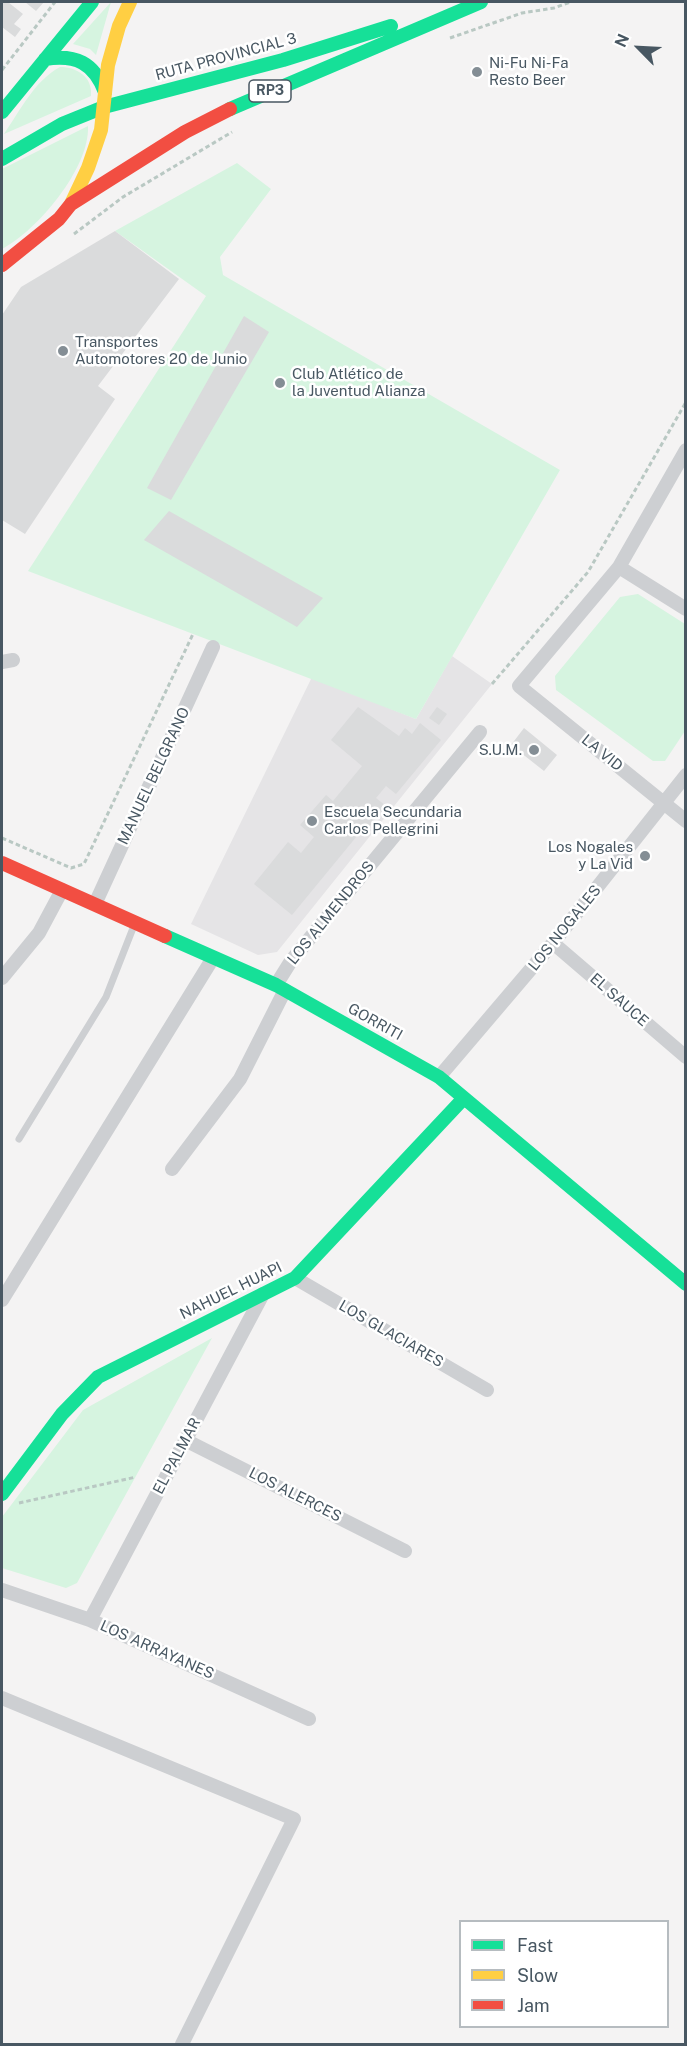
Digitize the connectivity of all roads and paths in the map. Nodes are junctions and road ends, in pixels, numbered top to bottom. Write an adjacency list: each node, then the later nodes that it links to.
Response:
1 (55, 2): 9 (path)
2 (92, 2): 8 (main road)
3 (130, 2): 10 (main road)
4 (466, 2): 10 (main road, RUTA PROVINCIAL 3 / RP3)
5 (481, 2): 14 (main road, RP3)
6 (571, 2): 7 (path)
7 (445, 40)
8 (45, 58): 10 (main road); 11 (main road)
9 (2, 70)
10 (105, 100): 13 (main road, RUTA PROVINCIAL 3 / RP3); 14 (main road)
11 (2, 112)
12 (233, 131): 15 (path)
13 (2, 159)
14 (70, 204): 16 (main road, RP3)
15 (67, 239)
16 (2, 265)
17 (686, 402): 23 (path)
18 (686, 450): 19 (street)
19 (619, 567): 20 (street); 26 (street, LA VID)
20 (686, 609)
21 (193, 634): 28 (path)
22 (213, 647): 31 (street, MANUEL BELGRANO)
23 (492, 684)
24 (480, 732): 36 (street, LOS ALMENDROS)
25 (686, 775): 26 (street, LOS NOGALES)
26 (664, 804): 27 (street, LA VID); 33 (street, LOS NOGALES)
27 (686, 821)
28 (2, 838)
29 (2, 864): 30 (main road, GORRITI)
30 (62, 890): 31 (main road, GORRITI); 35 (street)
31 (95, 904): 32 (main road, GORRITI)
32 (135, 923): 34 (main road, GORRITI); 40 (lane)
33 (553, 943): 37 (street, EL SAUCE); 38 (street, LOS NOGALES)
34 (213, 958): 36 (main road, GORRITI); 45 (street)
35 (2, 978)
36 (280, 988): 38 (main road, GORRITI); 41 (street, LOS ALMENDROS)
37 (686, 1057)
38 (440, 1077): 39 (main road, GORRITI)
39 (464, 1098): 42 (main road, NAHUEL HUAPI); 43 (main road, GORRITI)
40 (20, 1139)
41 (172, 1169)
42 (295, 1278): 44 (main road, NAHUEL HUAPI); 46 (street, LOS GLACIARES)
43 (686, 1284)
44 (264, 1292): 47 (street, EL PALMAR); 49 (main road, NAHUEL HUAPI)
45 (2, 1300)
46 (487, 1390)
47 (185, 1440): 50 (street, LOS ALERCES); 52 (street, EL PALMAR)
48 (136, 1477): 49 (path)
49 (6, 1500)
50 (405, 1551)
51 (2, 1590): 52 (street, LOS ARRAYANES)
52 (90, 1620): 54 (street, LOS ARRAYANES)
53 (2, 1698): 55 (street)
54 (309, 1719)
55 (182, 2044)

